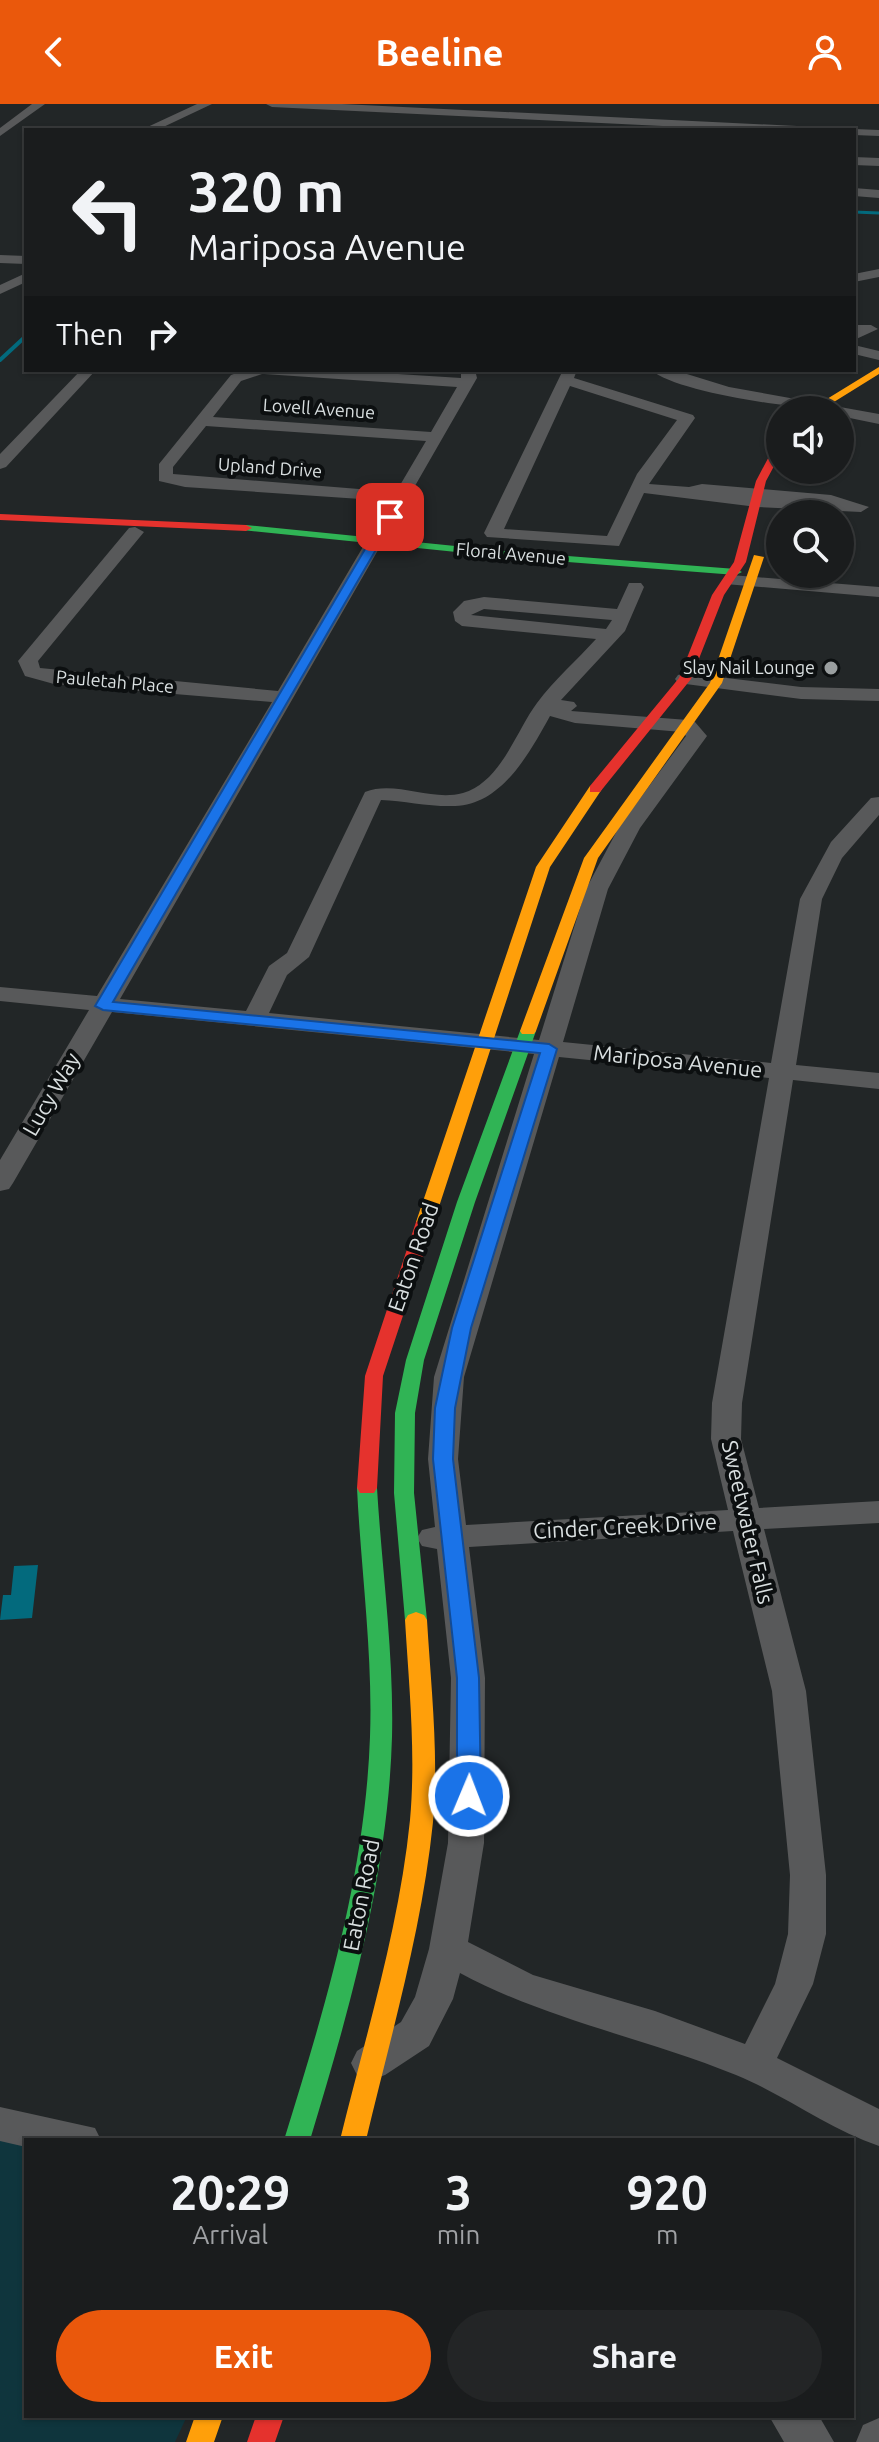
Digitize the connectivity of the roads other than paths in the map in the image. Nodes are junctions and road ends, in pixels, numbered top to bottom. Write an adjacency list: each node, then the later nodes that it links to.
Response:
1 (39, 104): 16 (street)
2 (206, 104): 11 (street)
3 (272, 104): 4 (street)
4 (319, 105): 5 (street); 8 (street)
5 (452, 108): 7 (street); 9 (street)
6 (796, 114): 14 (street)
7 (534, 117): 10 (street); 12 (street)
8 (303, 122)
9 (438, 123)
10 (687, 123): 13 (street)
11 (152, 128)
12 (526, 128)
13 (774, 128)
14 (791, 128)
15 (856, 132): 17 (street)
16 (0, 133)
17 (879, 133)
18 (856, 161): 19 (street)
19 (879, 162)
20 (856, 192): 21 (street)
21 (879, 194)
22 (0, 259): 23 (street)
23 (24, 260)
24 (879, 273): 26 (street)
25 (24, 278): 27 (street)
26 (856, 278)
27 (0, 290)
28 (875, 327): 29 (street)
29 (856, 335)
30 (856, 350): 31 (street)
31 (879, 356)
32 (879, 370): 40 (street)
33 (87, 372): 47 (street)
34 (255, 372): 45 (street)
35 (330, 372): 38 (street)
36 (665, 372): 42 (street)
37 (568, 375): 50 (street); 50 (street)
38 (468, 376): 46 (street, Lucy Way)
39 (879, 376): 41 (street)
40 (842, 396)
41 (846, 396)
42 (766, 398)
43 (854, 414): 44 (street)
44 (879, 419)
45 (202, 421): 46 (street, Lovell Avenue); 51 (street, Upland Drive)
46 (434, 437): 51 (street, Lucy Way)
47 (0, 464)
48 (766, 482): 52 (street, Eaton Road)
49 (771, 484): 52 (street)
50 (639, 488): 52 (street)
51 (400, 497): 59 (street, Lucy Way)
52 (764, 499): 54 (street); 60 (street, Eaton Road)
53 (879, 501): 54 (street)
54 (861, 507): 56 (street)
55 (0, 517): 59 (street, Floral Avenue)
56 (879, 519)
57 (0, 527): 58 (street, Floral Avenue)
58 (135, 532): 59 (street, Floral Avenue); 69 (street, Pauletah Place)
59 (373, 545): 60 (street, Floral Avenue); 69 (street, Lucy Way)
60 (743, 576): 61 (street, Floral Avenue); 63 (street, Floral Avenue); 66 (street, Eaton Road); 67 (street, Eaton Road)
61 (879, 582)
62 (635, 587): 64 (street)
63 (879, 592)
64 (624, 615): 65 (street); 65 (street)
65 (612, 635): 70 (street)
66 (685, 679): 67 (street); 71 (street, Eaton Road)
67 (716, 683): 68 (street); 72 (street, Eaton Road)
68 (879, 695)
69 (283, 697): 75 (street, Lucy Way)
70 (550, 707): 71 (street); 76 (street)
71 (638, 722): 72 (street); 77 (street, Eaton Road)
72 (688, 726): 78 (street, Eaton Road)
73 (872, 818): 79 (street, Sweetwater Falls)
74 (0, 994): 75 (street, Mariposa Avenue)
75 (103, 1006): 76 (street, Mariposa Avenue); 81 (street, Lucy Way)
76 (253, 1021): 77 (street, Mariposa Avenue)
77 (483, 1044): 78 (street, Mariposa Avenue); 86 (street, Eaton Road)
78 (535, 1048): 79 (street, Mariposa Avenue); 84 (street, Eaton Road); 85 (street, Eaton Road)
79 (783, 1071): 80 (street, Mariposa Avenue); 83 (street, Sweetwater Falls)
80 (879, 1081)
81 (0, 1183)
82 (879, 1512): 83 (street, Cinder Creek Drive)
83 (745, 1519): 84 (street, Cinder Creek Drive); 89 (street, Sweetwater Falls)
84 (452, 1536): 85 (street, Cinder Creek Drive); 87 (street, Eaton Road)
85 (411, 1540): 86 (street, Cinder Creek Drive); 88 (street, Eaton Road)
86 (371, 1543): 93 (street, Eaton Road)
87 (448, 1949): 88 (street, Eaton Road); 89 (street)
88 (371, 2064): 94 (street, Eaton Road)
89 (754, 2065): 91 (street)
90 (0, 2124): 92 (street)
91 (879, 2129)
92 (71, 2138)
93 (298, 2138)
94 (353, 2138)
95 (208, 2418): 98 (street)
96 (269, 2418): 99 (street)
97 (793, 2418): 100 (street)
98 (200, 2442)
99 (261, 2442)
100 (812, 2442)

